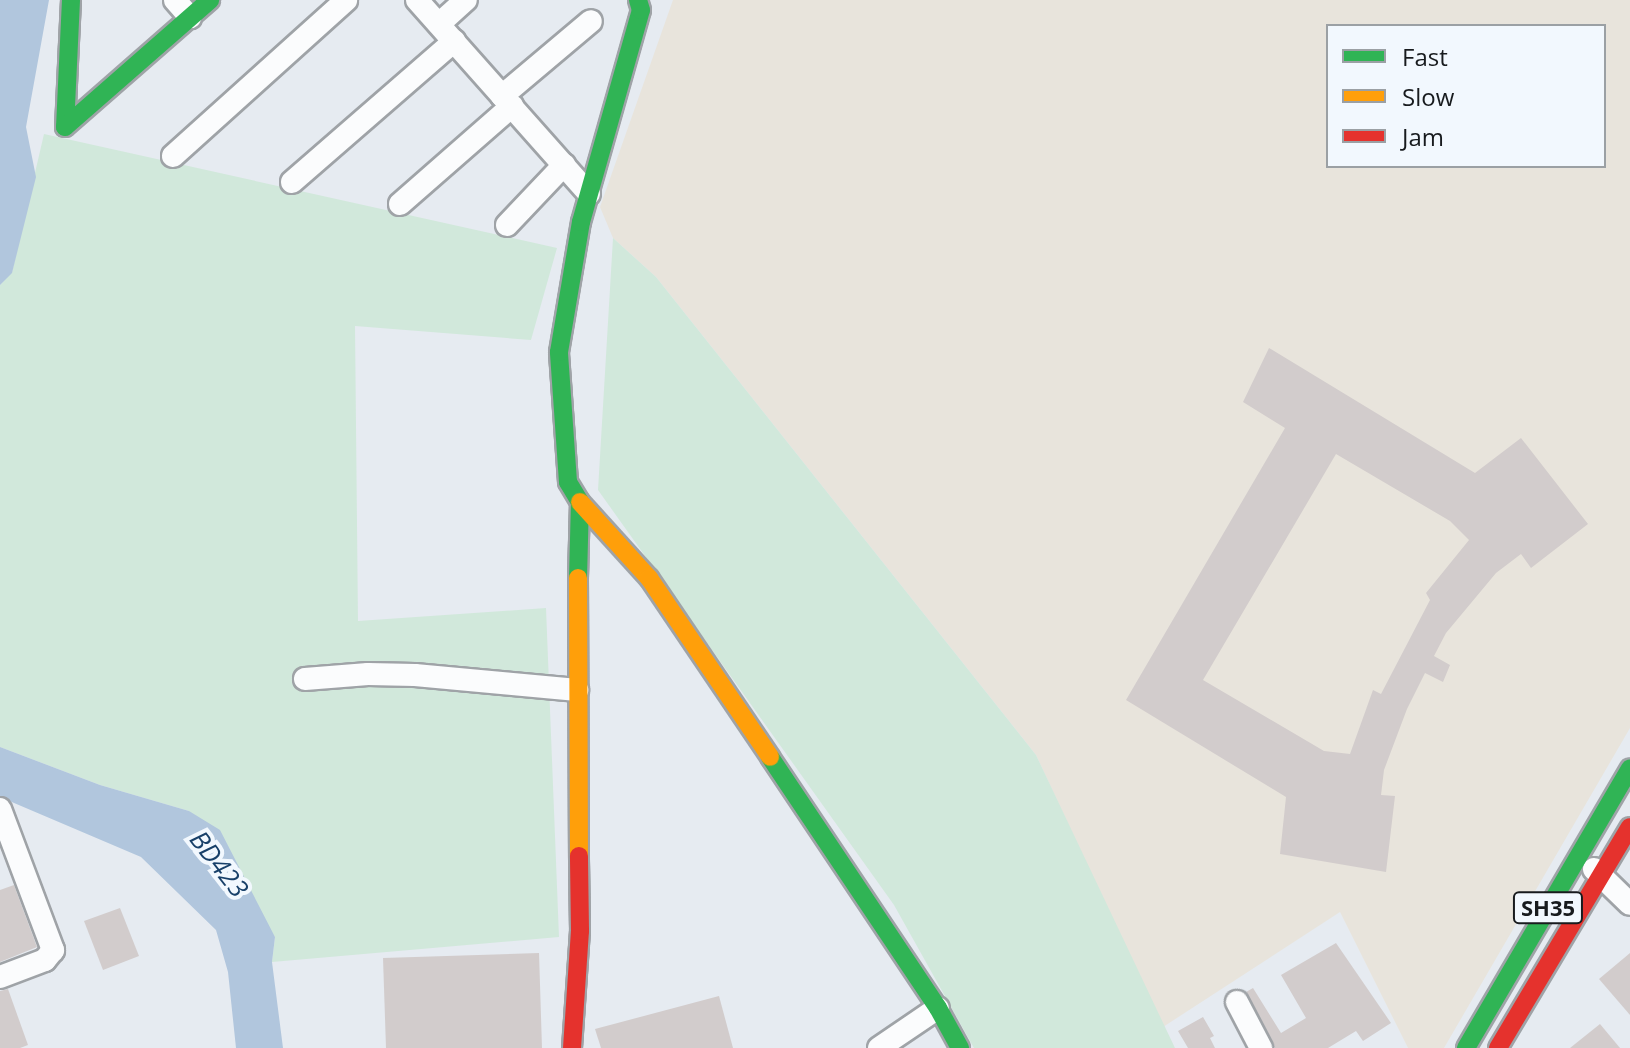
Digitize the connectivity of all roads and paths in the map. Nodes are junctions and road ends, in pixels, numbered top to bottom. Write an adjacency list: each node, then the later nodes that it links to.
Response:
1 (71, 0): 8 (street)
2 (175, 0): 8 (street)
3 (210, 0): 8 (street)
4 (346, 0): 13 (street)
5 (417, 0): 10 (street)
6 (466, 0): 10 (street)
7 (638, 0): 16 (street)
8 (190, 17)
9 (591, 21): 12 (street)
10 (439, 24): 11 (street)
11 (454, 41): 12 (street); 15 (street)
12 (507, 101): 14 (street); 17 (street)
13 (173, 156)
14 (564, 165): 16 (street); 18 (street)
15 (292, 182)
16 (589, 194): 19 (street)
17 (400, 204)
18 (507, 225)
19 (580, 502): 21 (street); 30 (street)
20 (305, 679): 21 (street)
21 (577, 690): 31 (street)
22 (1630, 769): 25 (street, SH35)
23 (0, 809): 28 (street)
24 (1630, 827): 26 (street, SH35)
25 (1577, 858): 26 (street); 35 (street, SH35)
26 (1602, 874): 27 (street); 36 (street, SH35)
27 (1630, 904)
28 (0, 977)
29 (1237, 1002): 34 (street)
30 (938, 1008): 32 (street); 33 (street)
31 (572, 1048)
32 (879, 1048)
33 (960, 1048)
34 (1261, 1048)
35 (1466, 1048)
36 (1498, 1048)

